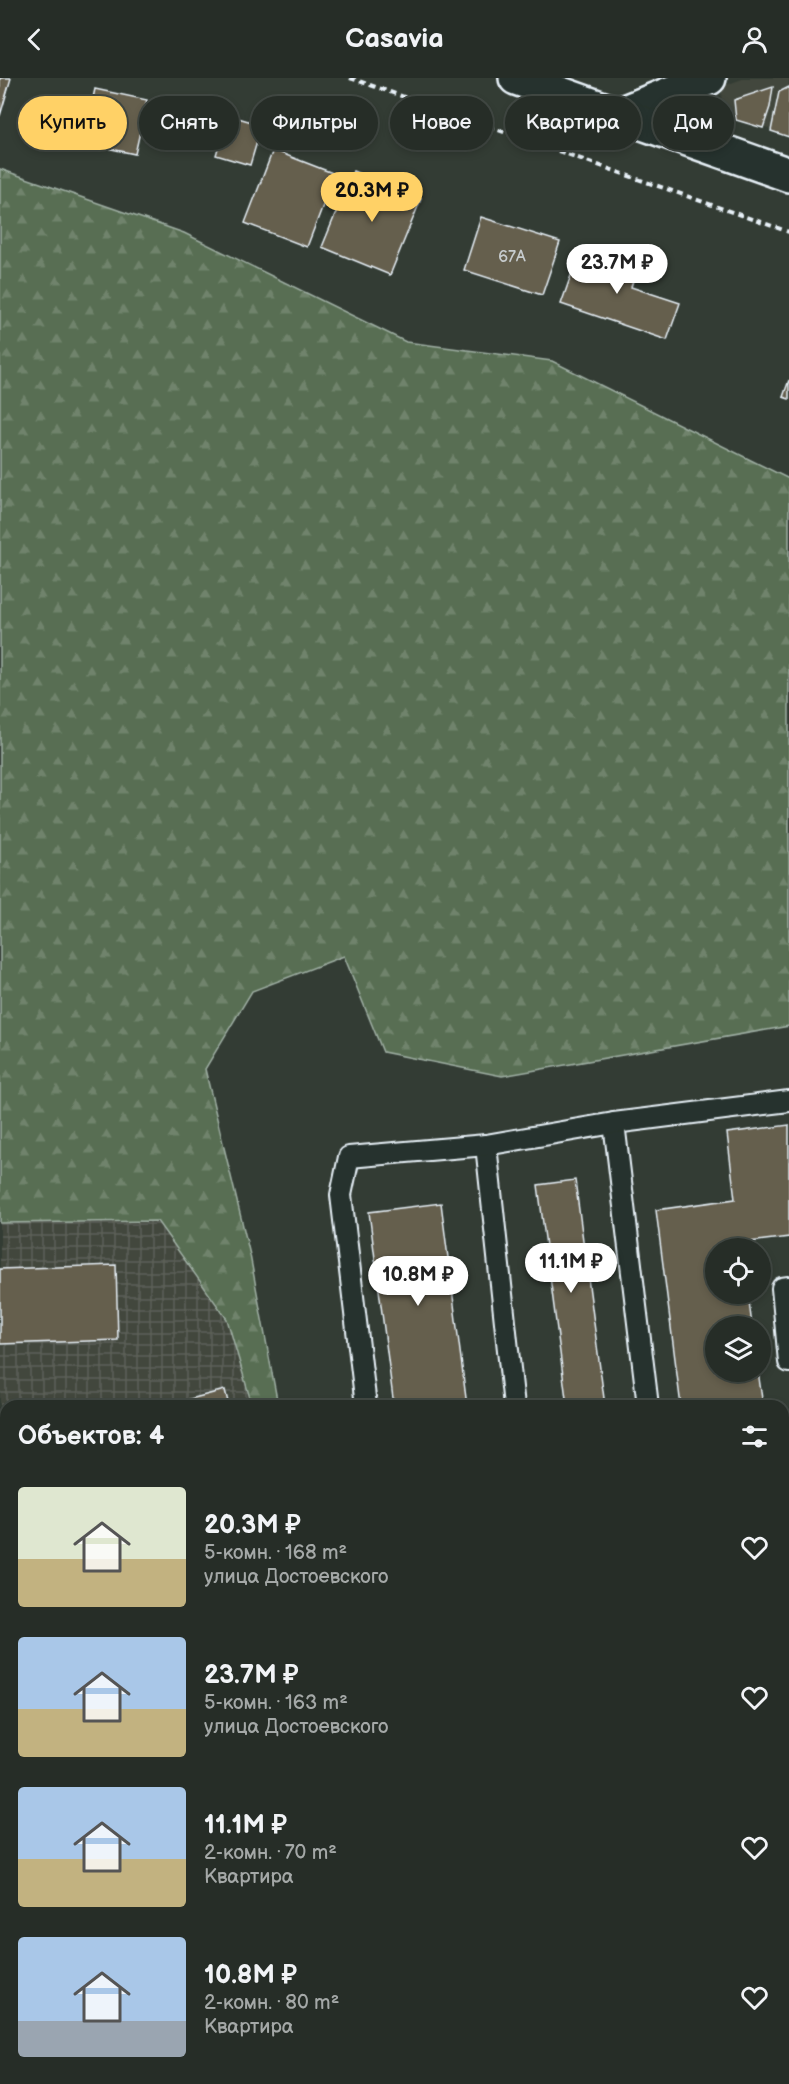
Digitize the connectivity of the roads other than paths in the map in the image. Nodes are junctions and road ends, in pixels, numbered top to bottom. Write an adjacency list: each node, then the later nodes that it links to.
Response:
1 (516, 78): 3 (main road)
2 (709, 78): 4 (main road)
3 (565, 96)
4 (641, 105)
5 (641, 123): 6 (main road)
6 (789, 175)
7 (789, 1101): 8 (lane)
8 (614, 1123): 9 (lane); 14 (lane)
9 (486, 1145): 12 (lane); 13 (lane)
10 (789, 1287): 11 (lane)
11 (789, 1362)
12 (365, 1400)
13 (513, 1400)
14 (647, 1400)

